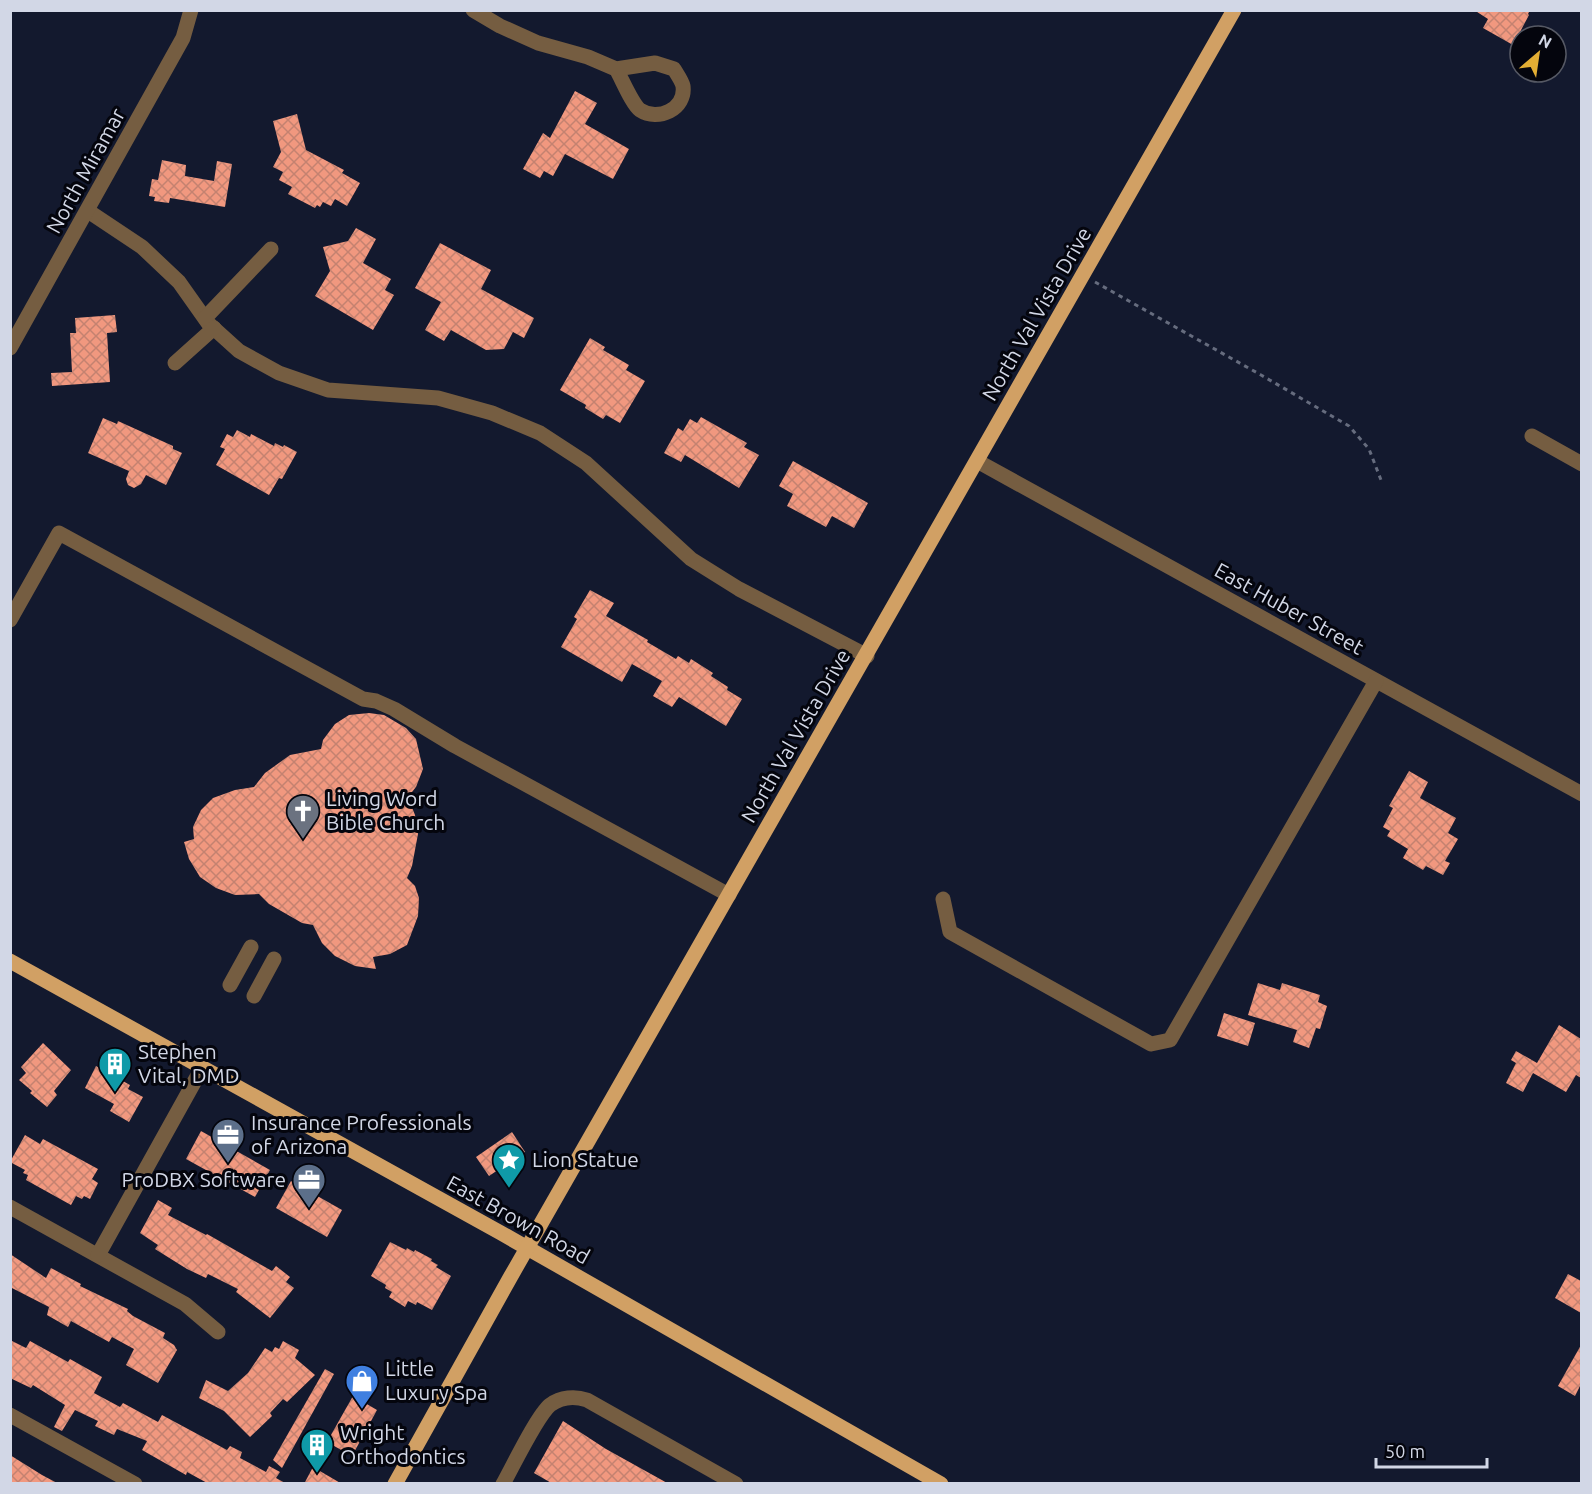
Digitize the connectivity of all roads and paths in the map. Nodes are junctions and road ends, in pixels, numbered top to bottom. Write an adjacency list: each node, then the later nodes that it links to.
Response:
1 (191, 10): 5 (street, North Miramar)
2 (473, 10): 4 (street)
3 (1234, 10): 7 (main road, North Val Vista Drive)
4 (616, 69)
5 (88, 211): 8 (street); 9 (street, North Miramar)
6 (271, 249): 8 (street)
7 (1083, 275): 12 (main road, North Val Vista Drive); 14 (path)
8 (209, 323): 10 (street); 16 (street)
9 (10, 348)
10 (175, 363)
11 (1532, 436): 13 (street)
12 (977, 461): 16 (main road, North Val Vista Drive); 17 (street, East Huber Street)
13 (1581, 464)
14 (1381, 480)
15 (10, 620): 19 (street)
16 (867, 656): 19 (main road, North Val Vista Drive)
17 (1376, 681): 18 (street, East Huber Street); 20 (street)
18 (1581, 794)
19 (729, 895): 28 (main road, North Val Vista Drive)
20 (943, 899)
21 (251, 947): 24 (street)
22 (274, 960): 25 (street)
23 (10, 961): 26 (main road, East Brown Road)
24 (230, 985)
25 (254, 996)
26 (202, 1068): 28 (main road, East Brown Road); 29 (street)
27 (10, 1207): 29 (street)
28 (527, 1249): 33 (main road, North Val Vista Drive); 36 (main road, East Brown Road)
29 (98, 1256): 30 (street)
30 (218, 1332)
31 (10, 1415): 32 (street)
32 (135, 1484)
33 (395, 1484)
34 (503, 1484): 35 (street)
35 (736, 1484)
36 (941, 1484)

